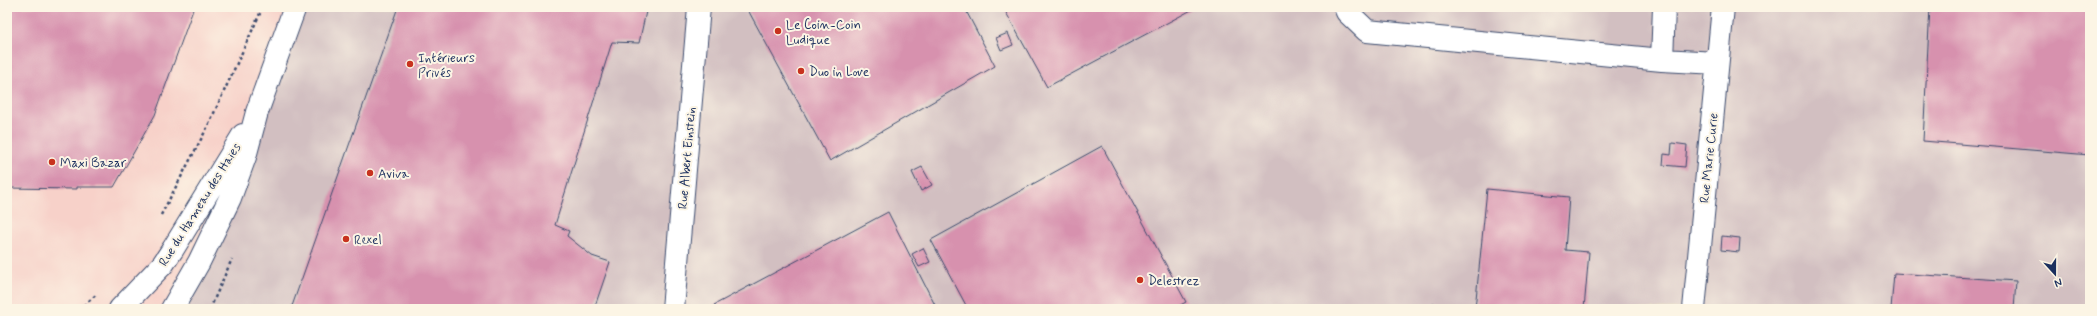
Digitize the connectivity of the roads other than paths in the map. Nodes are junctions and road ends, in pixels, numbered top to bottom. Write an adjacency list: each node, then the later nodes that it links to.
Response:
1 (295, 7): 8 (street, Rue du Hameau des Haies)
2 (699, 7): 11 (street, Rue Albert Einstein)
3 (1345, 7): 6 (street)
4 (1664, 7): 6 (street)
5 (1723, 7): 7 (street, Rue Marie Curie)
6 (1662, 60): 7 (street)
7 (1718, 63): 12 (street, Rue Marie Curie)
8 (257, 112): 9 (street, Rue du Hameau des Haies); 10 (street, Rue du Hameau des Haies)
9 (120, 309)
10 (172, 309)
11 (673, 309)
12 (1694, 309)

